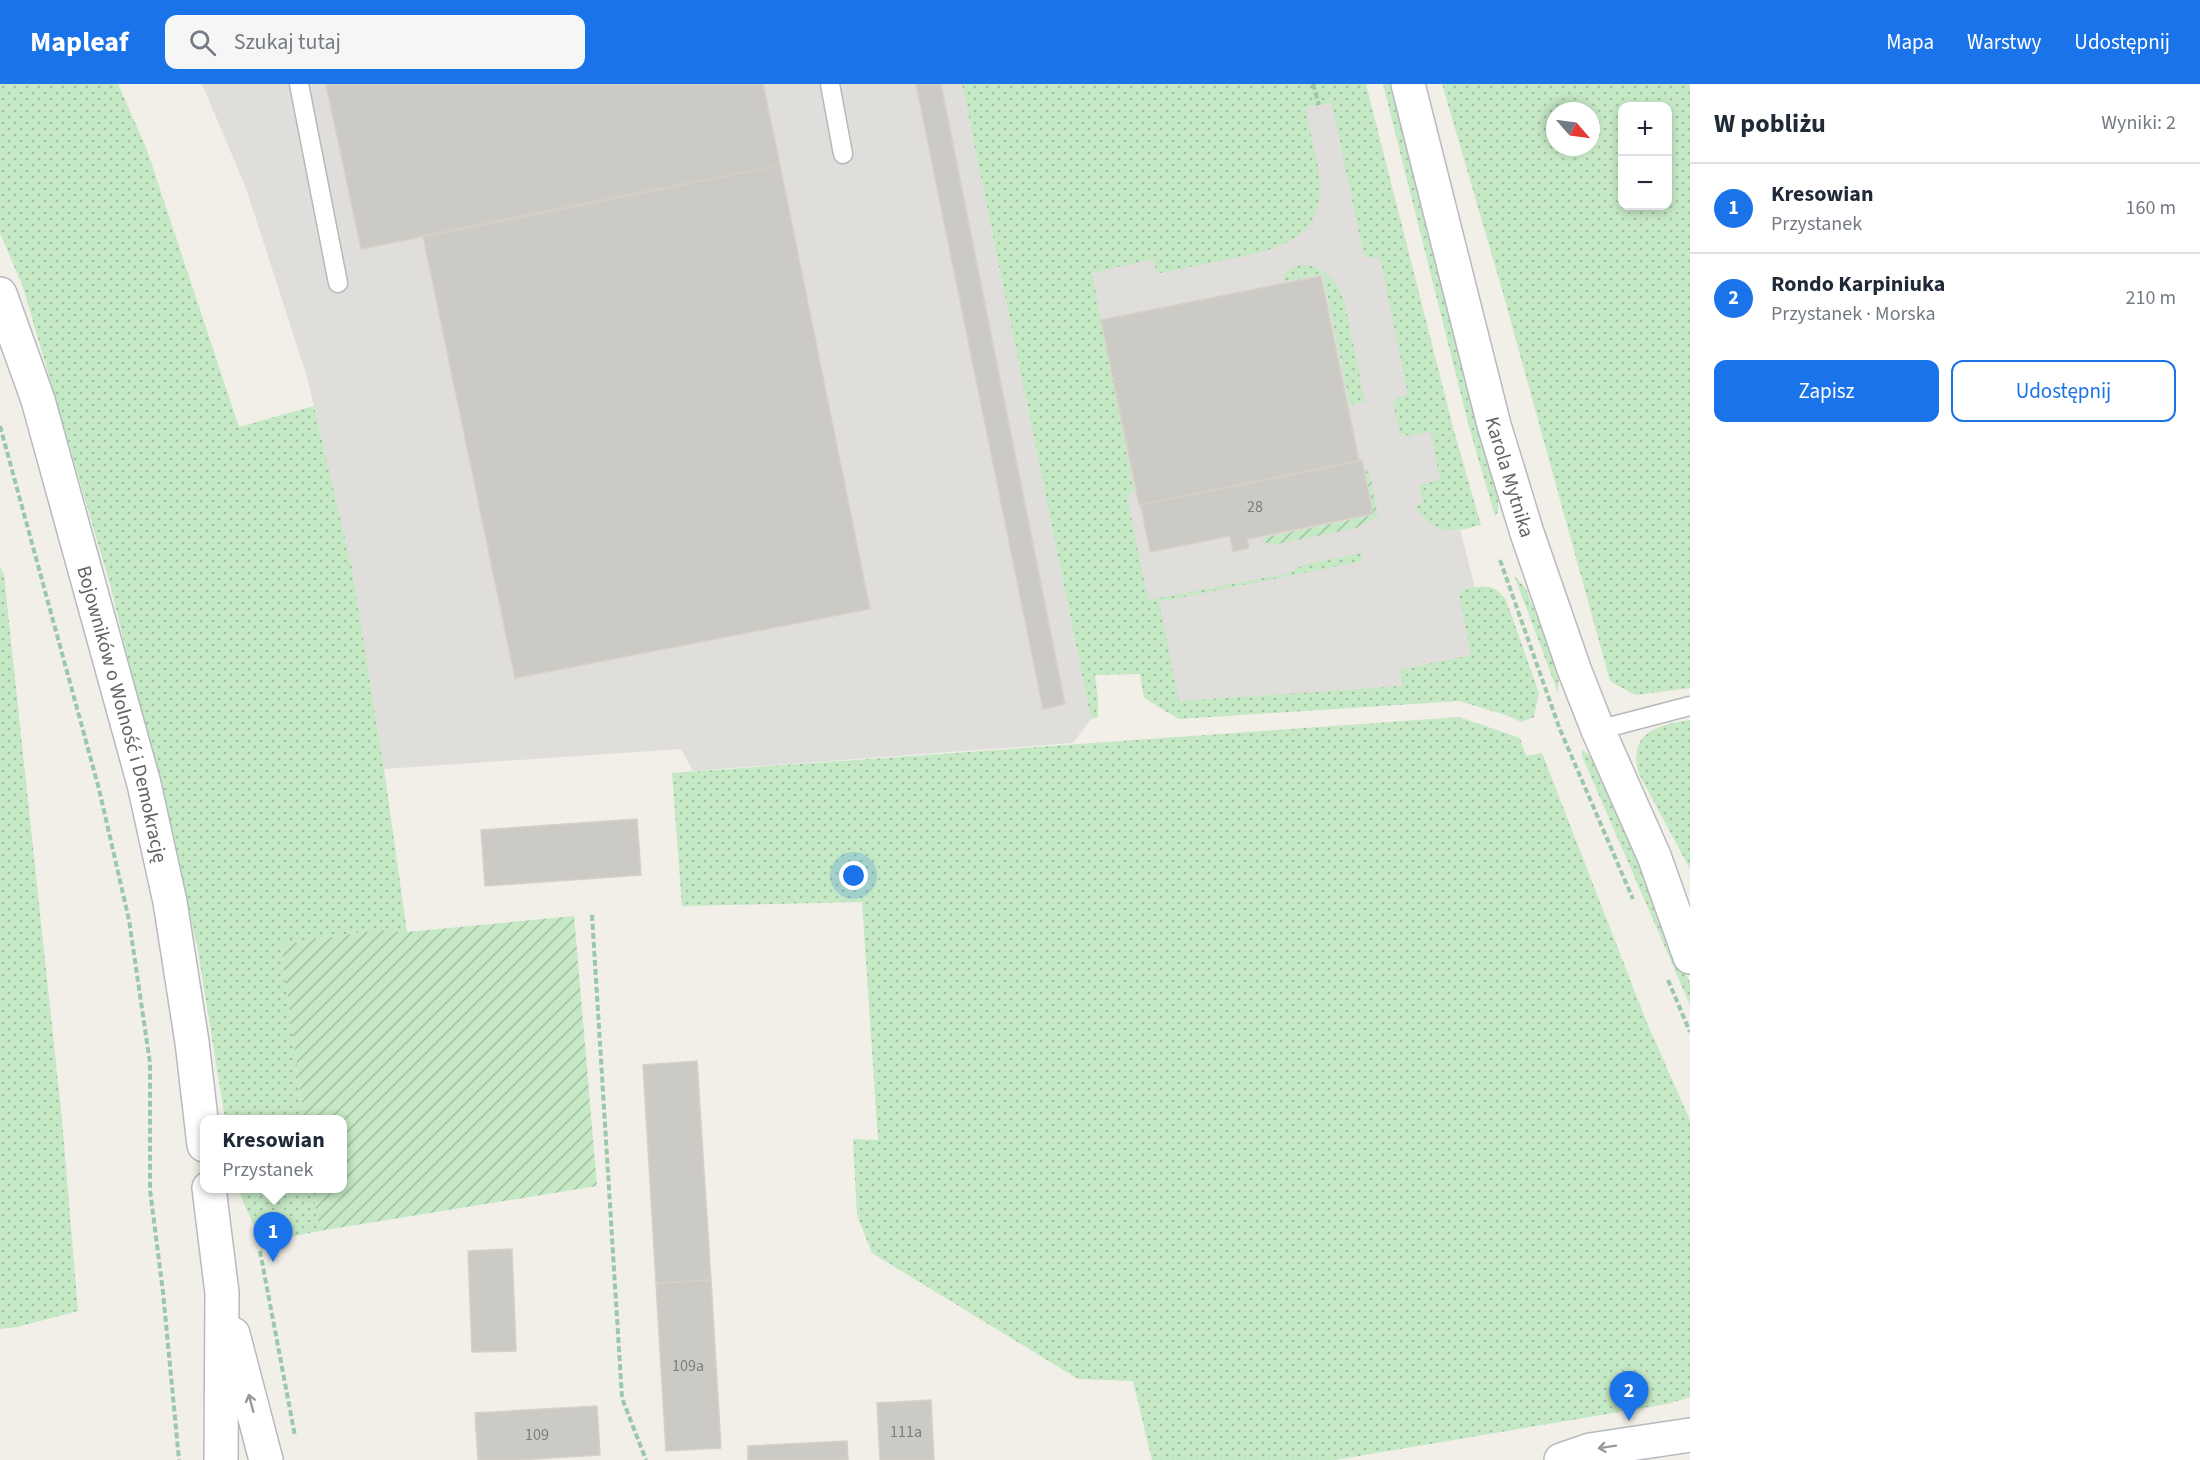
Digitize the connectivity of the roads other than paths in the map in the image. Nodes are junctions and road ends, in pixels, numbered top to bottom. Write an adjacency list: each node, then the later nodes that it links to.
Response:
1 (299, 84): 5 (lane)
2 (830, 84): 4 (lane)
3 (1408, 84): 8 (main road, Karola Mytnika)
4 (843, 154)
5 (338, 283)
6 (0, 294): 12 (main road, Bojowników o Wolność i Demokrację)
7 (1690, 706): 8 (lane)
8 (1598, 729): 9 (main road, Karola Mytnika)
9 (1654, 856): 10 (main road, Karola Mytnika); 11 (main road, Karola Mytnika)
10 (1690, 909)
11 (1690, 957)
12 (201, 1115)
13 (210, 1193): 14 (main road)
14 (222, 1293): 16 (main road); 17 (main road, one-way to 14)
15 (1690, 1435): 18 (main road, one-way to 18)
16 (221, 1460)
17 (266, 1460)
18 (1561, 1460)

